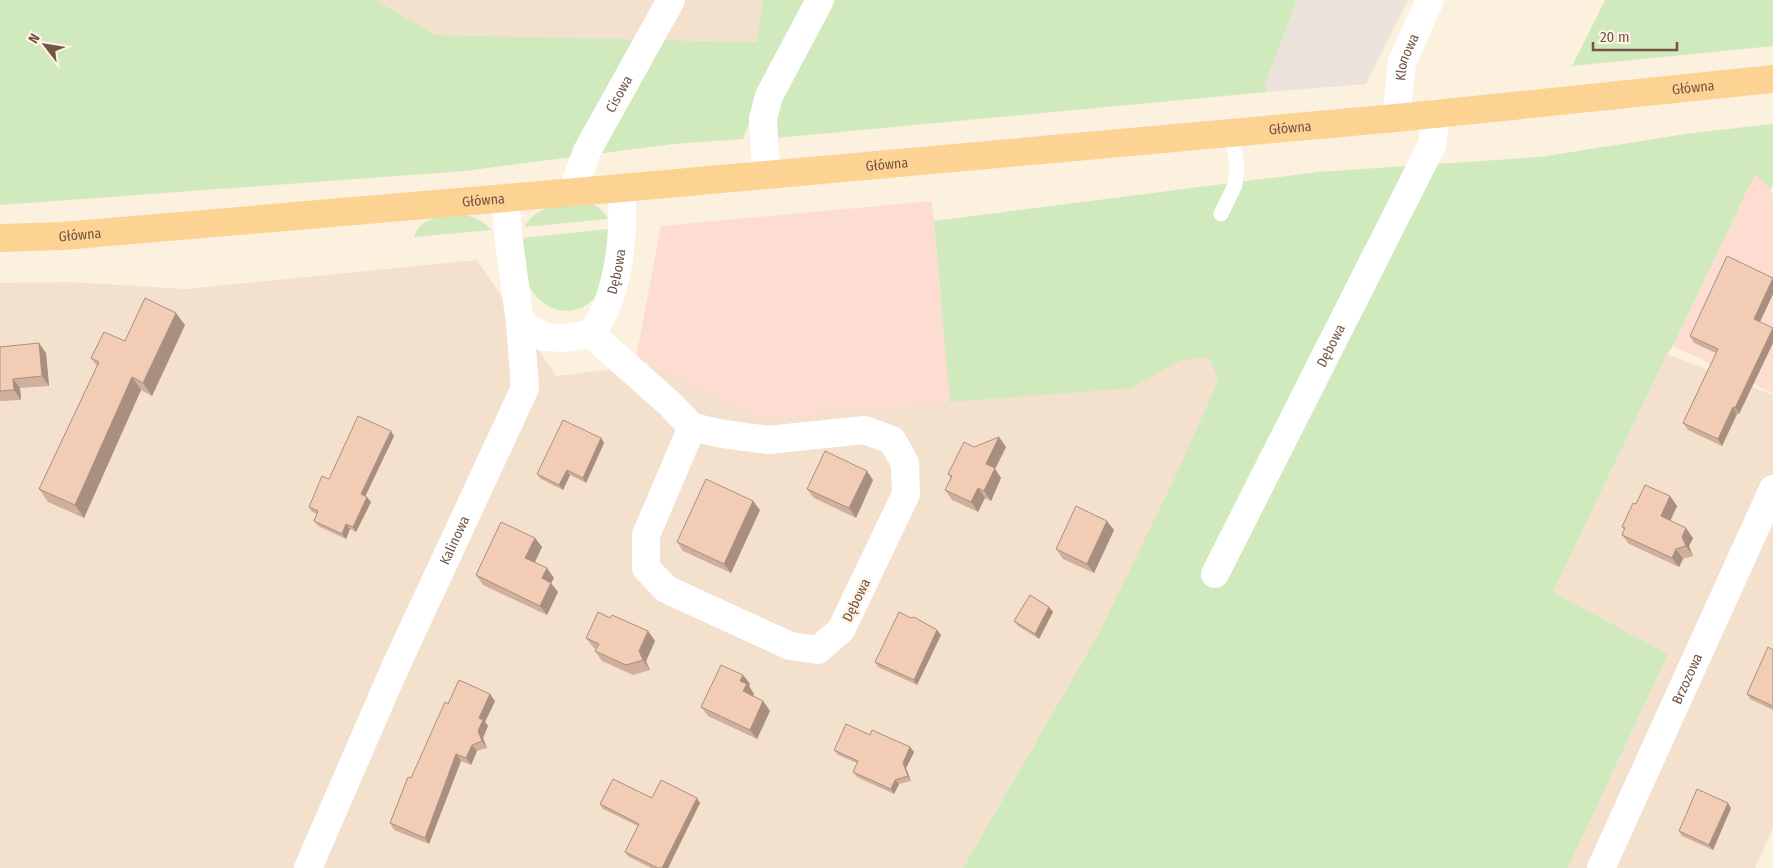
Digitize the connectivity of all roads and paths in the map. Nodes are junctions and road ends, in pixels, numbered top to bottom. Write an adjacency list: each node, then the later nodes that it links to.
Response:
1 (671, 0): 10 (street, Cisowa)
2 (820, 0): 8 (street)
3 (1430, 0): 6 (street, Klonowa)
4 (1773, 79): 5 (main road, Główna)
5 (1436, 113): 6 (main road, Główna); 18 (street, Dębowa)
6 (1396, 118): 7 (main road, Główna)
7 (1231, 132): 8 (main road, Główna); 12 (lane)
8 (766, 174): 9 (main road, Główna)
9 (622, 188): 10 (main road, Główna); 15 (street, Dębowa)
10 (572, 192): 11 (main road, Główna)
11 (505, 198): 13 (main road, Główna); 14 (street, Kalinowa)
12 (1222, 214)
13 (0, 238)
14 (520, 323): 15 (street); 19 (street, Kalinowa)
15 (591, 334): 16 (street)
16 (692, 427): 16 (street, Dębowa)
17 (1773, 490): 20 (street, Brzozowa)
18 (1215, 574)
19 (308, 868)
20 (1601, 868)

